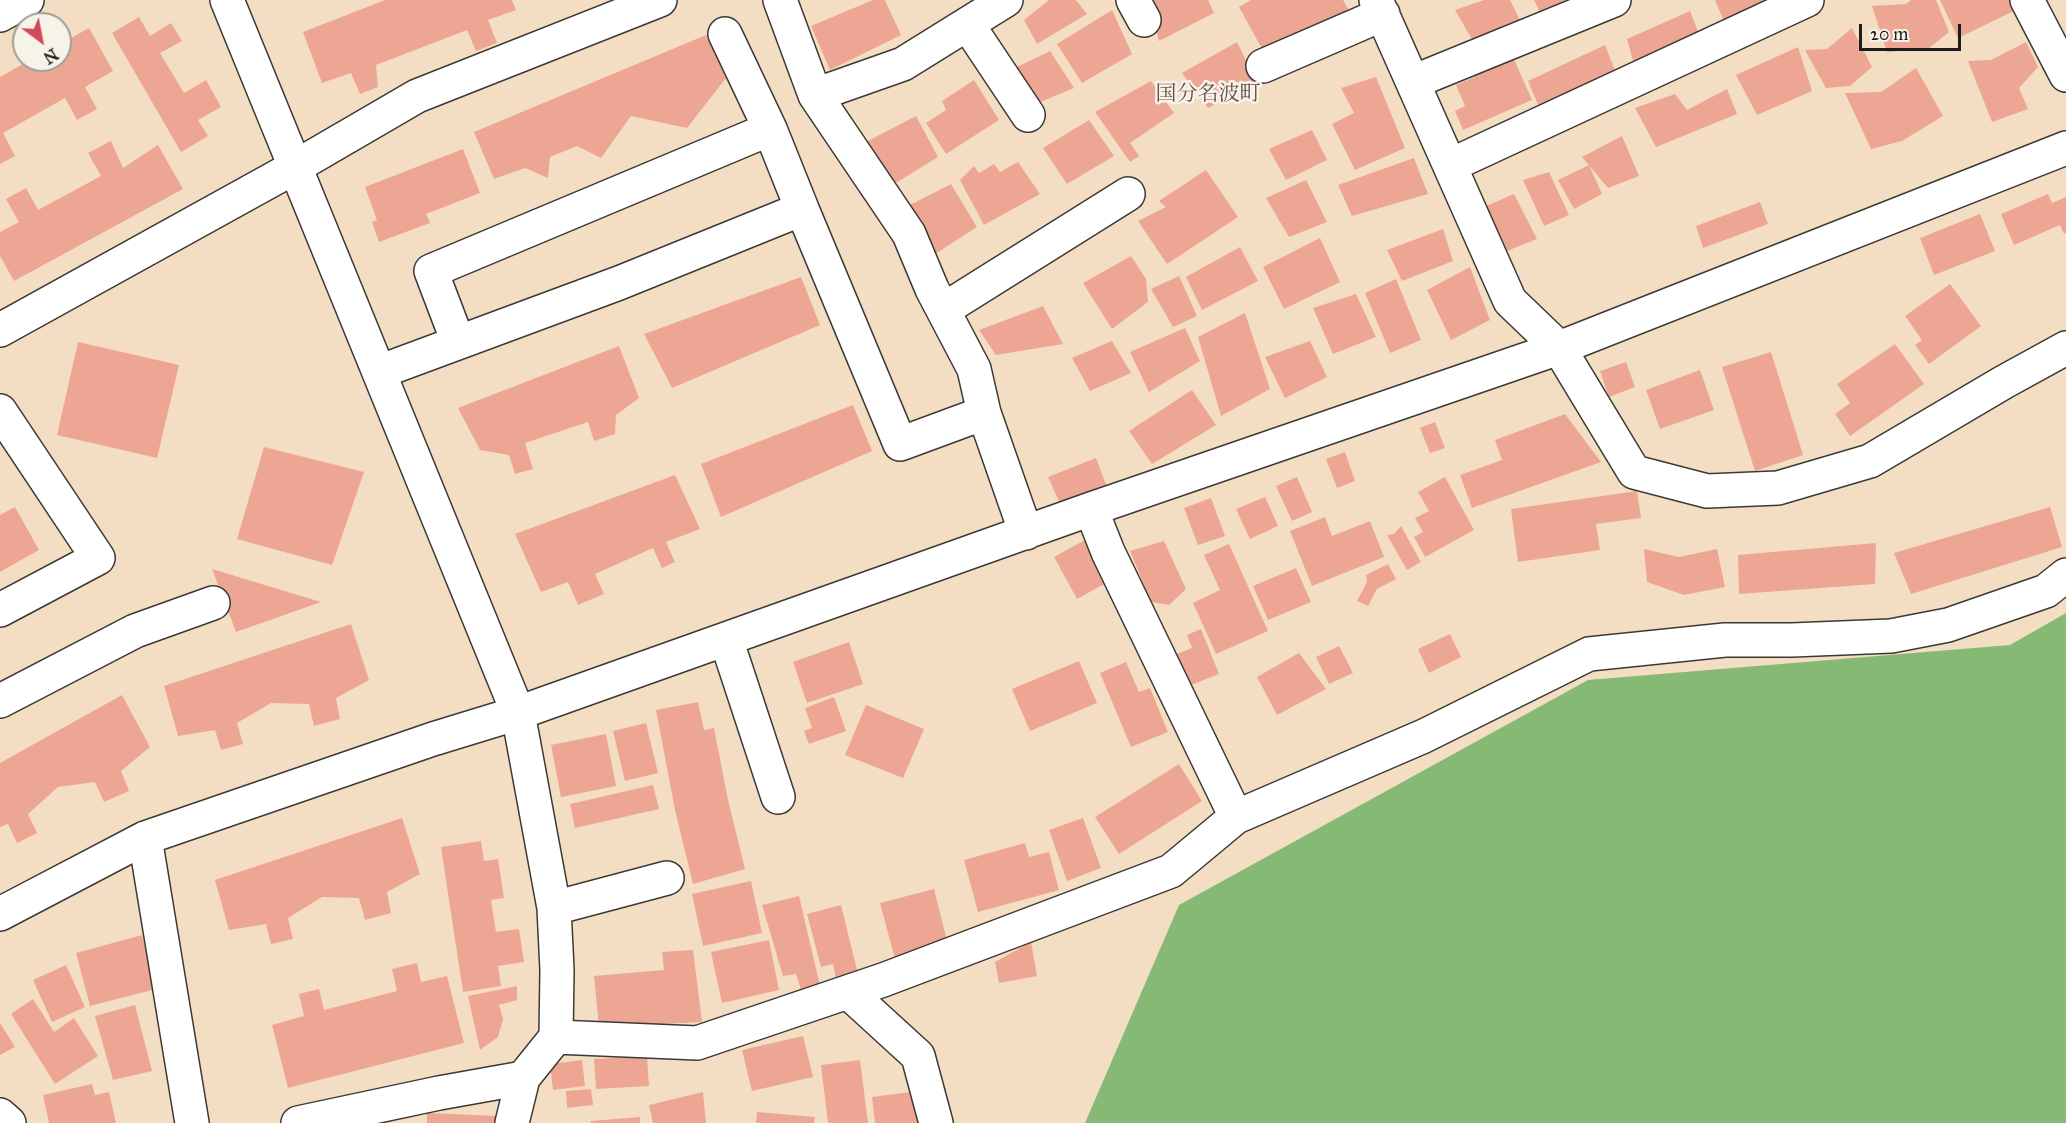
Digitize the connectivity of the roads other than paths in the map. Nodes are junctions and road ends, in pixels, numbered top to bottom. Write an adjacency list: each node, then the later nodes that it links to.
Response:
1 (27, 0): 10 (street)
2 (227, 0): 21 (street)
3 (660, 0): 21 (street)
4 (780, 0): 16 (street)
5 (1006, 0): 11 (street)
6 (1614, 0): 15 (street)
7 (1807, 0): 20 (street)
8 (2027, 0): 14 (street)
9 (1380, 7): 13 (street); 15 (street)
10 (0, 15)
11 (968, 25): 16 (street); 17 (street)
12 (725, 34): 18 (street)
13 (1263, 66)
14 (2066, 75)
15 (1413, 81): 20 (street)
16 (815, 95): 24 (street)
17 (1028, 115)
18 (770, 129): 23 (street); 26 (street)
19 (2066, 148): 27 (street)
20 (1451, 165): 27 (street)
21 (295, 167): 25 (street); 29 (street)
22 (1128, 194): 24 (street)
23 (802, 209): 26 (street); 31 (street)
24 (943, 309): 31 (street)
25 (0, 330)
26 (458, 342): 29 (street)
27 (1559, 348): 28 (street); 32 (street)
28 (2066, 348)
29 (379, 372): 39 (street)
30 (0, 411): 36 (street)
31 (984, 413): 33 (street)
32 (1091, 509): 33 (street); 41 (street)
33 (1026, 533): 37 (street)
34 (2066, 575): 41 (street)
35 (213, 603): 38 (street)
36 (0, 610)
37 (726, 639): 39 (street); 40 (street)
38 (0, 701)
39 (518, 713): 42 (street); 44 (street)
40 (778, 797)
41 (1236, 818): 46 (street)
42 (145, 838): 45 (street); 51 (street)
43 (667, 878): 44 (street)
44 (555, 908): 47 (street)
45 (0, 914)
46 (848, 992): 47 (street); 54 (street)
47 (556, 1038): 48 (street)
48 (523, 1078): 52 (street); 53 (street)
49 (0, 1115): 50 (street)
50 (9, 1123)
51 (192, 1123)
52 (298, 1123)
53 (512, 1123)
54 (936, 1123)

